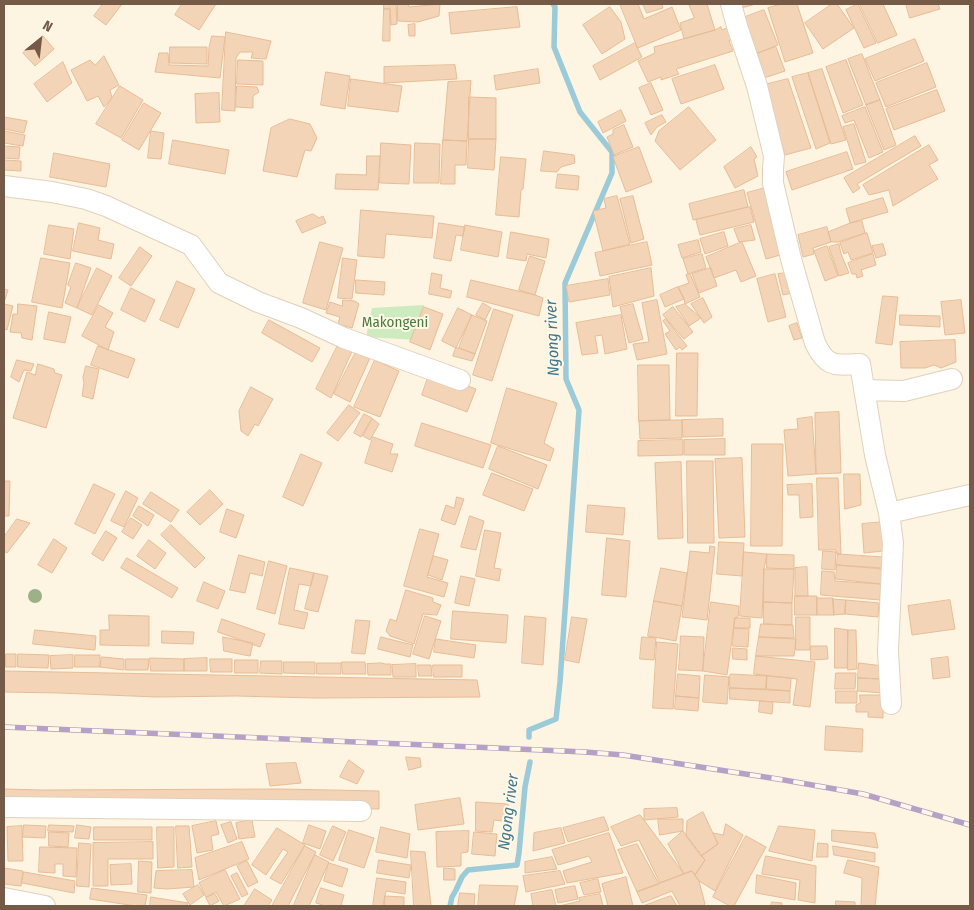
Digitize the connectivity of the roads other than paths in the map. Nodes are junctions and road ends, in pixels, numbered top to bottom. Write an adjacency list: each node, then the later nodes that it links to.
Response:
1 (731, 4): 5 (street)
2 (4, 186): 4 (street)
3 (952, 379): 5 (street)
4 (460, 380)
5 (864, 390): 7 (street)
6 (970, 495): 7 (street)
7 (889, 513): 8 (street)
8 (891, 704)
9 (4, 807): 10 (street)
10 (361, 811)
11 (4, 898): 12 (street)
12 (45, 906)

